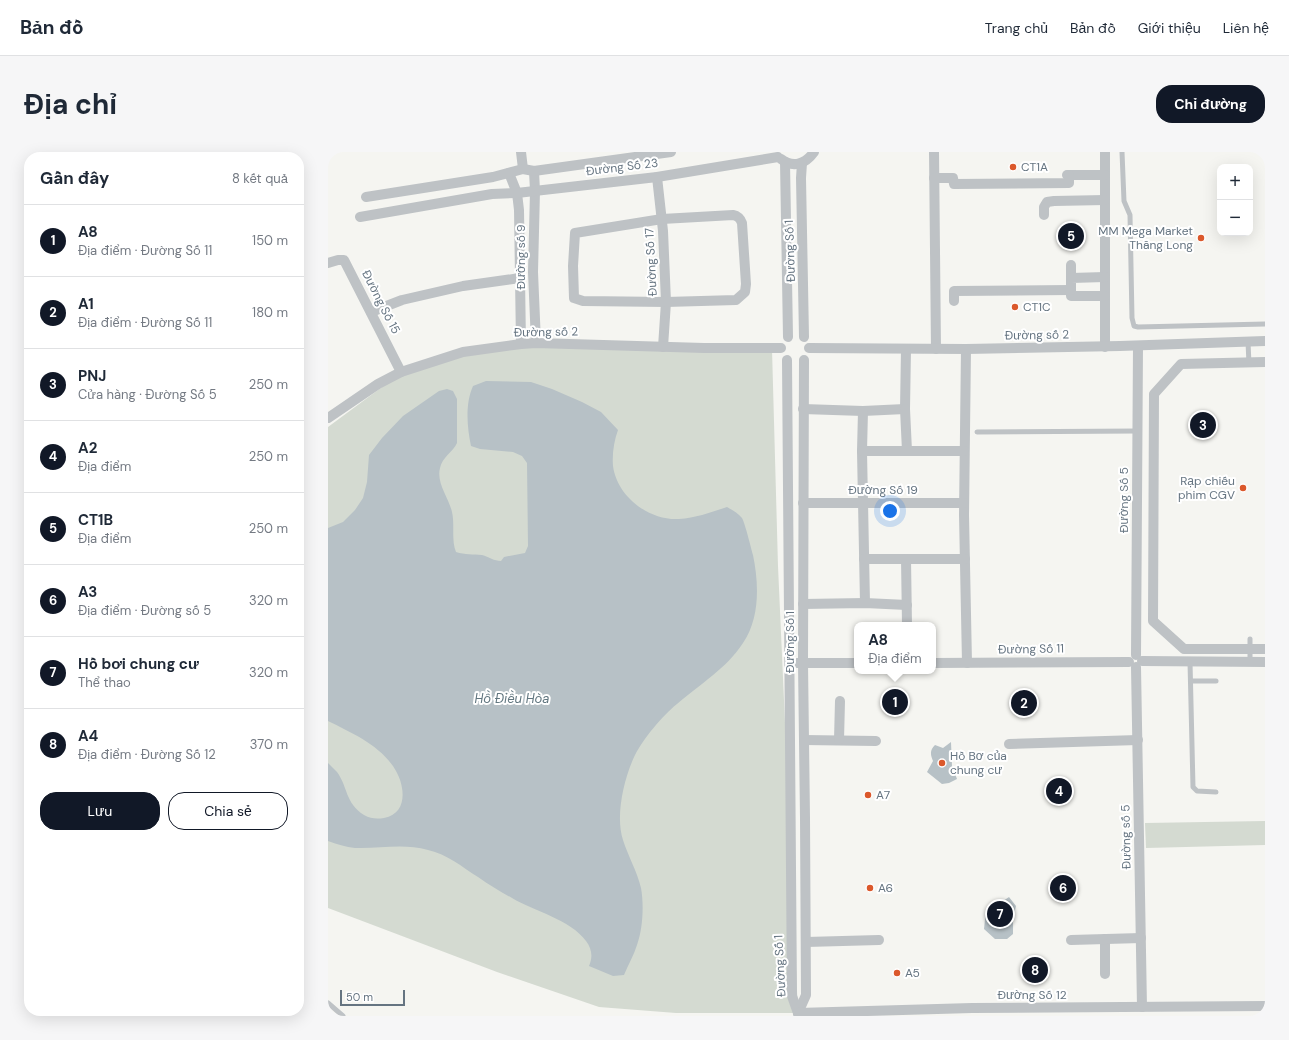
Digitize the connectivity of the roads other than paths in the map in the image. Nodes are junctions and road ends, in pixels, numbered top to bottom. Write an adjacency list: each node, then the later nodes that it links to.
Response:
1 (521, 152): 9 (street)
2 (671, 152): 10 (street, Đường Số 23)
3 (814, 152): 8 (street)
4 (934, 152): 14 (street)
5 (1105, 152): 12 (street)
6 (1122, 152): 32 (lane)
7 (779, 157): 8 (street, Đường Số 23); 13 (street, Đường Số 23); 33 (street, Đường Số 1)
8 (802, 163): 34 (street, Đường Số 1)
9 (523, 168): 10 (street, Đường Số 23); 11 (street)
10 (534, 171): 15 (street, Đường số 9)
11 (509, 173): 16 (street, Đường số 9); 17 (street)
12 (1105, 175): 14 (street); 18 (street)
13 (657, 177): 15 (street, Đường Số 23); 21 (street, Đường Số 17)
14 (934, 178): 29 (street)
15 (535, 191): 16 (street, Đường Số 23); 38 (street, Đường số 9)
16 (517, 193): 20 (street, Đường Số 23); 25 (street, Đường số 9)
17 (366, 197)
18 (1105, 200): 19 (street); 24 (street)
19 (1044, 215)
20 (360, 217)
21 (662, 219): 30 (street, Đường Số 17); 30 (street); 30 (street)
22 (328, 263): 31 (street, Đường Số 15)
23 (1071, 265): 26 (street)
24 (1105, 277): 26 (street); 28 (street)
25 (520, 278): 31 (street); 37 (street, Đường số 9)
26 (1071, 278): 27 (street)
27 (1071, 290): 28 (street); 29 (street)
28 (1105, 296): 39 (street)
29 (935, 301): 45 (street)
30 (666, 302): 41 (street, Đường Số 17)
31 (371, 312): 51 (street, Đường Số 15)
32 (1265, 324)
33 (788, 337): 34 (street); 42 (street)
34 (804, 337): 43 (street)
35 (1265, 341): 36 (street, Đường số 2)
36 (1248, 342): 40 (street, Đường số 2); 50 (lane)
37 (521, 344): 38 (street, Đường số 2); 51 (street, Đường số 2)
38 (536, 344): 41 (street, Đường số 2)
39 (1105, 346): 40 (street, Đường số 2); 46 (street, Đường số 2)
40 (1138, 346): 57 (street, Đường Số 5)
41 (663, 347): 42 (street, Đường số 2)
42 (781, 348): 47 (street)
43 (809, 348): 44 (street, Đường số 2); 48 (street)
44 (906, 348): 45 (street, Đường số 2); 53 (street)
45 (936, 348): 46 (street, Đường số 2)
46 (966, 349): 60 (street)
47 (786, 360): 48 (street); 81 (street, Đường Số 1)
48 (804, 360): 52 (street, Đường Số 1)
49 (1265, 362): 50 (street)
50 (1249, 365): 62 (street)
51 (401, 372): 55 (street, Đường số 2)
52 (803, 409): 54 (street); 63 (street, Đường Số 1)
53 (905, 409): 54 (street); 59 (street)
54 (863, 411): 58 (street)
55 (328, 418)
56 (978, 432): 57 (lane)
57 (1138, 432): 61 (street, Đường Số 5)
58 (862, 451): 59 (street); 64 (street)
59 (906, 451): 60 (street)
60 (964, 451): 65 (street)
61 (1137, 453): 62 (street); 67 (street, Đường Số 5)
62 (1154, 453): 66 (street)
63 (802, 503): 64 (street, Đường Số 19); 72 (street, Đường Số 1)
64 (863, 503): 65 (street, Đường Số 19); 70 (street)
65 (964, 503): 69 (street)
66 (1154, 541): 67 (street); 75 (street)
67 (1137, 542): 77 (street, Đường Số 5)
68 (906, 559): 69 (street); 70 (street); 73 (street)
69 (965, 559): 85 (street)
70 (864, 560): 71 (street)
71 (865, 603): 72 (street); 73 (street)
72 (803, 604): 82 (street, Đường Số 1)
73 (907, 605): 74 (street)
74 (907, 622)
75 (1250, 644): 76 (street); 79 (lane)
76 (1265, 649)
77 (1136, 661): 78 (street, Đường Số 11); 85 (street, Đường Số 11); 91 (street, Đường số 5)
78 (1190, 662): 79 (street, Đường Số 11); 86 (lane)
79 (1250, 662): 80 (street, Đường Số 11)
80 (1265, 662)
81 (789, 663): 82 (street); 104 (street, Đường Số 1)
82 (803, 663): 83 (street); 89 (street, Đường Số 1)
83 (854, 663)
84 (936, 663): 85 (street, Đường Số 11)
85 (967, 663)
86 (1191, 681): 87 (lane); 94 (lane)
87 (1216, 681)
88 (840, 701): 90 (street)
89 (804, 740): 90 (street); 99 (street, Đường Số 1)
90 (839, 740): 92 (street)
91 (1138, 740): 93 (street); 95 (street, Đường số 5)
92 (876, 741)
93 (1010, 744)
94 (1216, 792)
95 (1141, 938): 96 (street); 103 (street, Đường số 5)
96 (1105, 939): 98 (street); 100 (street)
97 (879, 940): 99 (street)
98 (1071, 940)
99 (806, 942): 104 (street, Đường Số 1)
100 (1105, 974)
101 (328, 1003): 105 (lane)
102 (1265, 1006): 103 (street, Đường Số 12)
103 (1142, 1007): 104 (street, Đường Số 12)
104 (798, 1014)
105 (343, 1016)

